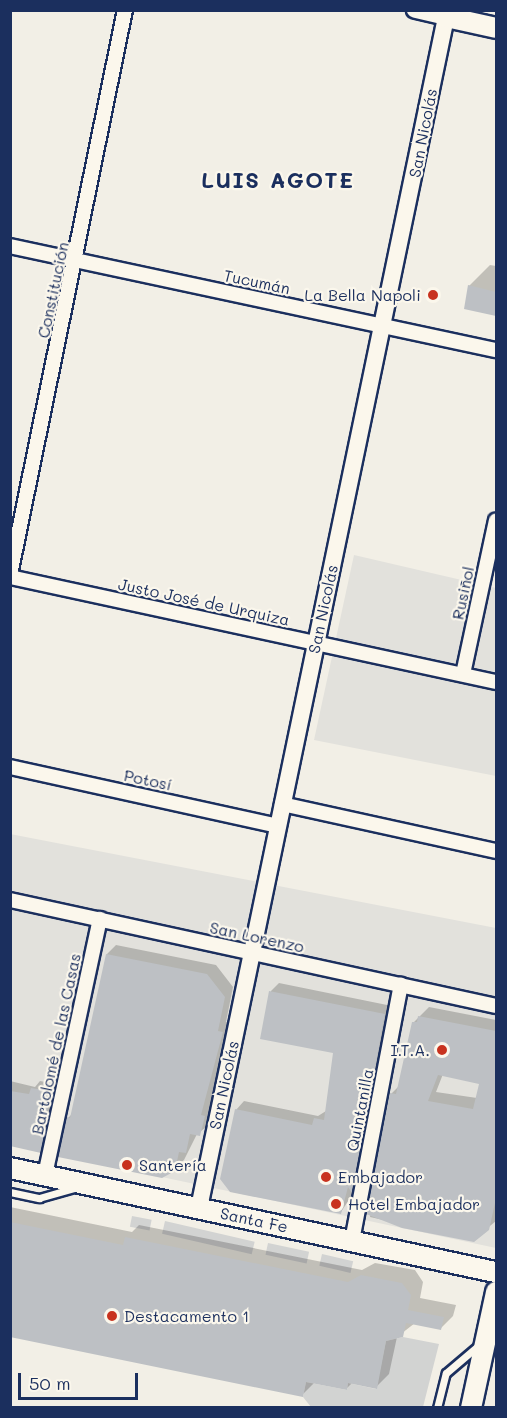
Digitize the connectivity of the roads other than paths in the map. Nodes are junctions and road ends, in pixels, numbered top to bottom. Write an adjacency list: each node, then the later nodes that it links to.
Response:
1 (125, 10): 6 (street, Constitución)
2 (415, 10): 3 (street)
3 (447, 14): 4 (main road); 7 (street, San Nicolás)
4 (496, 28)
5 (10, 246): 6 (street, Tucumán)
6 (76, 260): 7 (street, Tucumán); 10 (street, Constitución)
7 (384, 326): 8 (street, Tucumán); 11 (street, San Nicolás)
8 (496, 350)
9 (496, 520): 12 (street, Rusiñol)
10 (10, 576): 11 (street, Justo José de Urquiza)
11 (316, 643): 12 (street, Justo José de Urquiza); 15 (street, San Nicolás)
12 (463, 674): 13 (street, Justo José de Urquiza)
13 (496, 682)
14 (10, 766): 16 (street, Potosí)
15 (282, 804): 16 (street, San Nicolás); 17 (street)
16 (278, 826): 20 (street, San Nicolás)
17 (496, 851)
18 (10, 900): 19 (street, San Lorenzo)
19 (100, 919): 20 (street, San Lorenzo); 24 (street, Bartolomé de las Casas)
20 (251, 952): 21 (street, San Lorenzo); 27 (street, San Nicolás)
21 (401, 986): 22 (street, San Lorenzo); 28 (street, Quintanilla)
22 (496, 1006)
23 (10, 1168): 24 (main road, Santa Fe)
24 (45, 1175): 25 (main road, Santa Fe)
25 (89, 1185): 26 (lane); 27 (main road, Santa Fe)
26 (10, 1192)
27 (199, 1208): 28 (main road, Santa Fe)
28 (352, 1241): 29 (main road, Santa Fe)
29 (496, 1272)
30 (496, 1292): 31 (main road)
31 (486, 1340): 32 (lane); 33 (main road)
32 (437, 1407)
33 (471, 1407)

